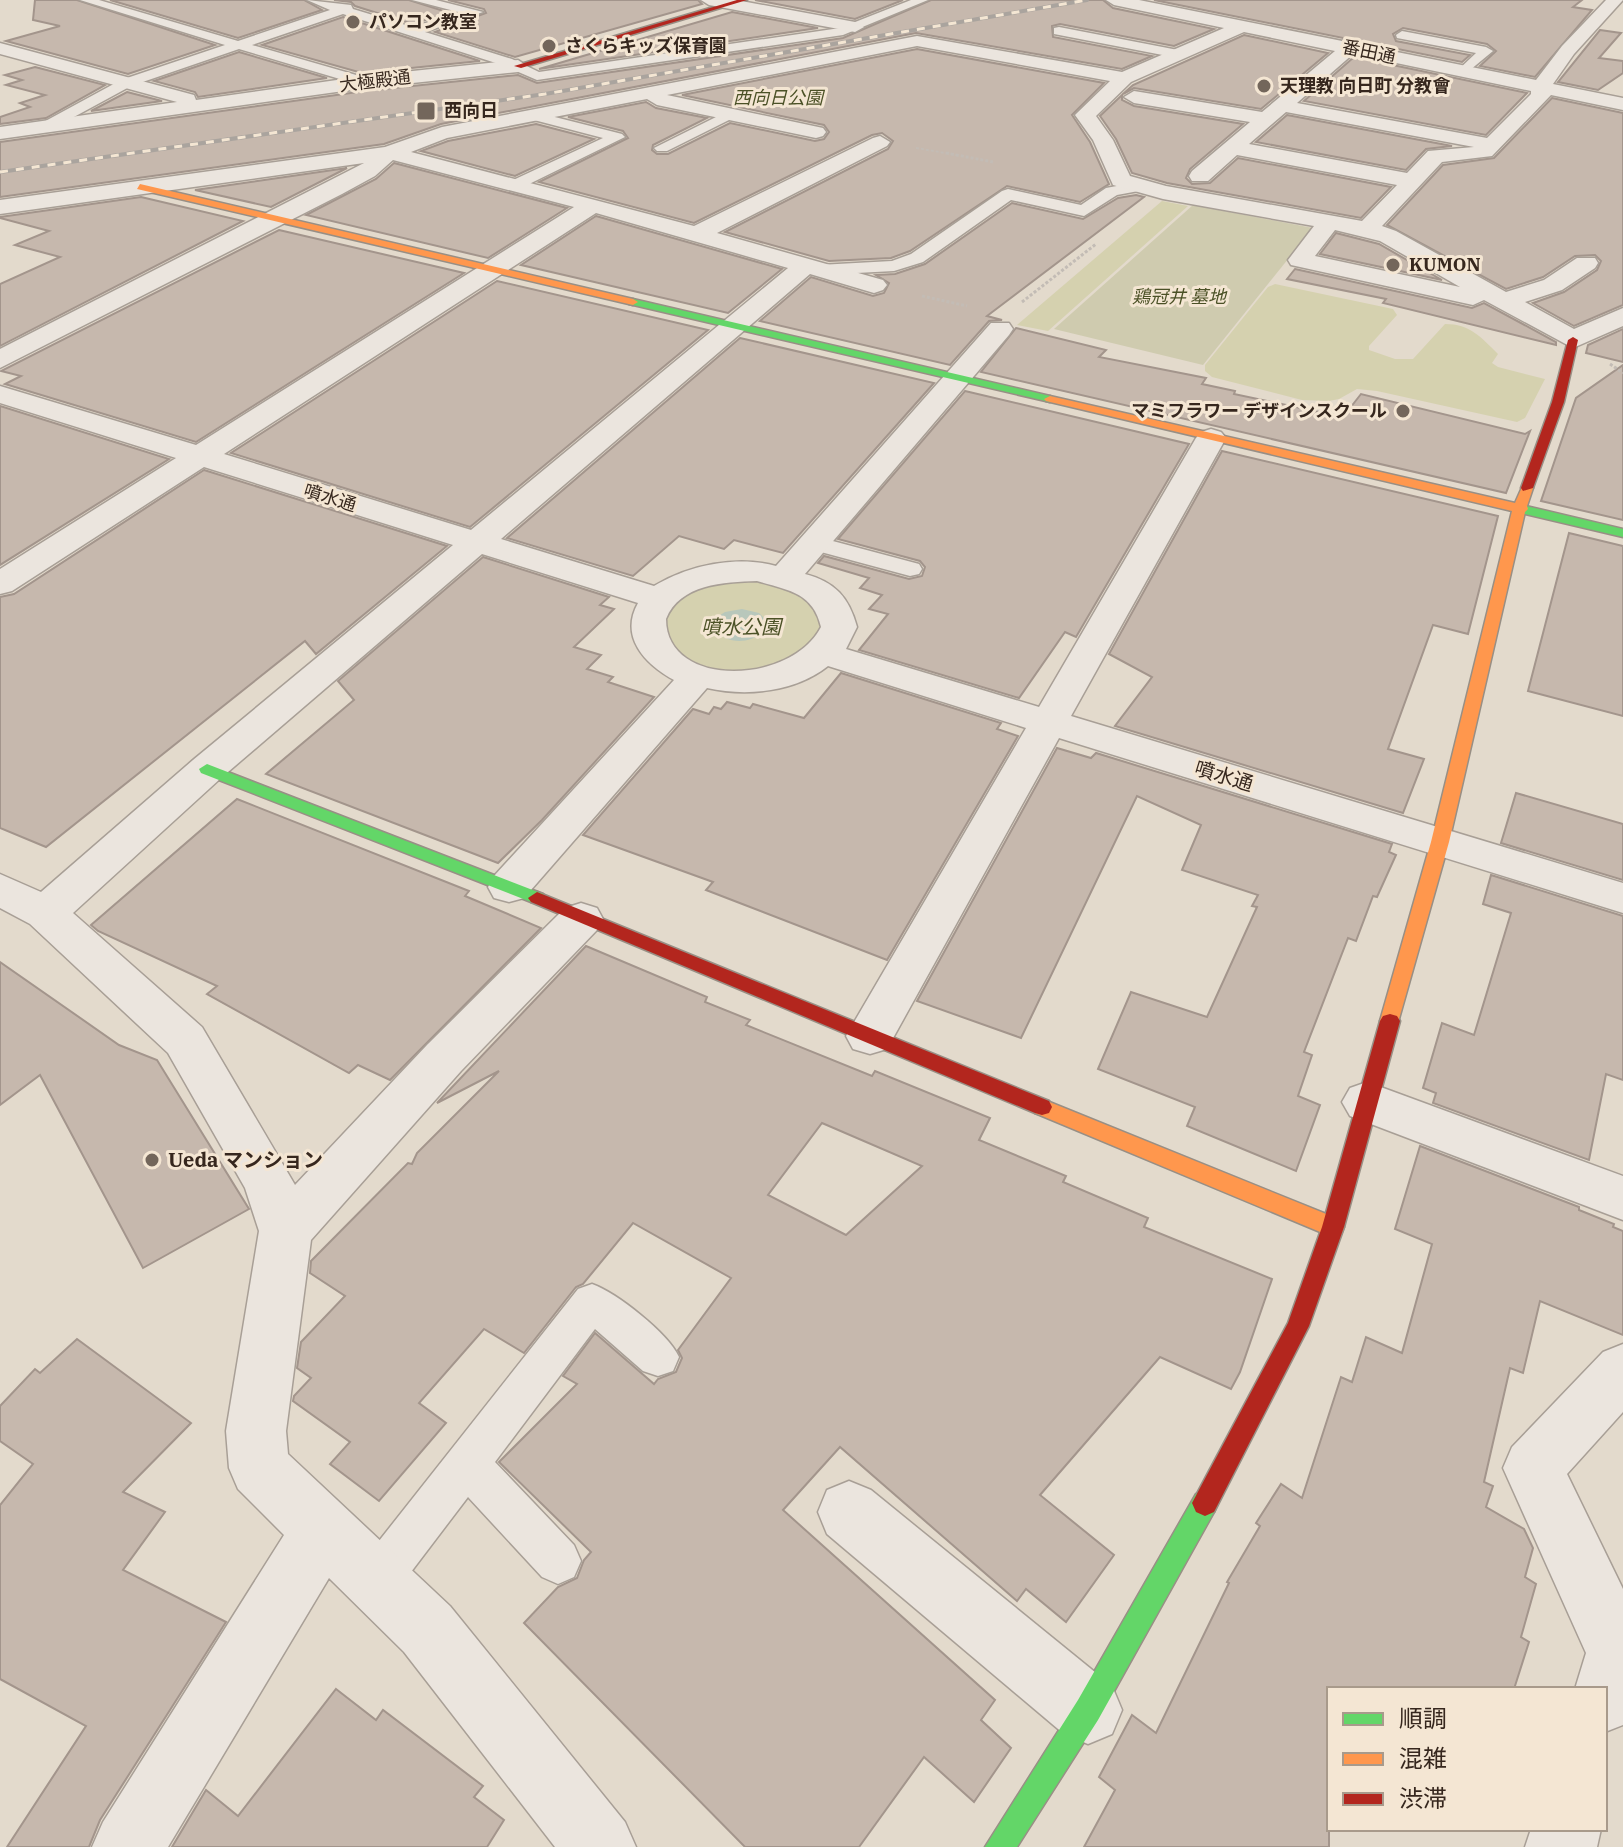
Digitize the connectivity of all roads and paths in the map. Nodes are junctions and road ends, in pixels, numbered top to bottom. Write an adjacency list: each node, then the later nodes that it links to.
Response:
1 (86, 0): 16 (lane)
2 (313, 0): 10 (lane)
3 (373, 0): 10 (lane)
4 (418, 0): 14 (lane)
5 (709, 0): 9 (street)
6 (922, 0): 12 (lane)
7 (1114, 0): 11 (street, 番田通)
8 (1615, 0): 26 (street)
9 (737, 2): 12 (street); 22 (street, 大極殿通)
10 (340, 10): 14 (lane); 16 (lane)
11 (1242, 17): 18 (street, 番田通); 19 (street)
12 (855, 27): 22 (lane)
13 (1059, 31): 19 (lane)
14 (410, 32): 22 (lane)
15 (1402, 35): 23 (lane)
16 (239, 43): 24 (lane); 25 (lane)
17 (0, 48): 20 (street)
18 (1349, 48): 23 (street, 番田通); 32 (street)
19 (1178, 54): 27 (street)
20 (25, 55): 21 (street); 25 (street)
21 (0, 62)
22 (518, 66): 24 (street, 大極殿通)
23 (1464, 71): 26 (street, 番田通)
24 (365, 82): 29 (street, 大極殿通)
25 (126, 83): 29 (street); 35 (lane)
26 (1541, 87): 30 (street, 番田通); 39 (street)
27 (1129, 88): 28 (street); 32 (street); 47 (street)
28 (642, 96): 33 (street); 34 (street)
29 (207, 104): 35 (street, 大極殿通)
30 (1623, 104)
31 (0, 110): 35 (street)
32 (1276, 113): 39 (street); 41 (street)
33 (728, 115): 36 (street); 40 (lane)
34 (539, 117): 42 (street); 45 (lane)
35 (45, 127): 37 (street, 大極殿通)
36 (816, 132)
37 (0, 133)
38 (880, 142): 54 (street)
39 (1492, 143): 44 (street)
40 (662, 148)
41 (1235, 148): 43 (street); 44 (street)
42 (389, 153): 45 (street); 46 (street); 51 (street)
43 (1200, 176)
44 (1413, 181): 53 (street)
45 (515, 185): 49 (street)
46 (140, 187): 50 (street); 51 (street)
47 (1138, 187): 48 (street); 57 (lane)
48 (1163, 192): 52 (street); 60 (path)
49 (593, 205): 54 (street); 56 (street)
50 (0, 207)
51 (275, 218): 56 (street); 65 (street)
52 (1329, 222): 53 (street); 62 (street)
53 (1367, 229): 59 (street)
54 (697, 234): 57 (street)
55 (1586, 263): 59 (street)
56 (490, 268): 63 (street); 69 (street)
57 (812, 268): 58 (street); 63 (street)
58 (874, 285): 60 (path)
59 (1506, 300): 62 (street)
60 (999, 316): 66 (street)
61 (1623, 316): 64 (street)
62 (1537, 317): 64 (street)
63 (734, 325): 66 (street); 72 (street)
64 (1573, 340): 70 (street)
65 (0, 360)
66 (959, 379): 68 (street); 73 (street)
67 (0, 394): 69 (street, 噴水通)
68 (1211, 438): 70 (street); 80 (street)
69 (198, 456): 72 (street, 噴水通); 76 (street)
70 (1519, 509): 71 (street); 82 (street)
71 (1623, 533)
72 (476, 543): 77 (street, 噴水通); 81 (street)
73 (814, 543): 74 (lane); 75 (street)
74 (910, 569)
75 (785, 576): 77 (street); 78 (street)
76 (0, 584)
77 (660, 599): 79 (street)
78 (826, 654): 79 (street); 80 (street, 噴水通)
79 (698, 676): 83 (street)
80 (1049, 723): 82 (street, 噴水通); 88 (street)
81 (207, 769): 83 (street); 86 (street)
82 (1440, 842): 85 (street, 噴水通); 89 (street)
83 (509, 887): 87 (street)
84 (0, 889): 86 (street)
85 (1623, 898)
86 (45, 913): 92 (street)
87 (581, 919): 88 (street); 92 (street)
88 (870, 1036): 91 (street)
89 (1367, 1102): 90 (street); 91 (street)
90 (1623, 1198)
91 (1333, 1227): 101 (street)
92 (286, 1231): 97 (street)
93 (658, 1357): 95 (lane)
94 (1623, 1371): 100 (street)
95 (467, 1464): 98 (lane); 99 (lane)
96 (849, 1512): 101 (street)
97 (323, 1530): 99 (street); 102 (street)
98 (558, 1561)
99 (376, 1581): 103 (street)
100 (1607, 1692)
101 (1088, 1710): 104 (street)
102 (128, 1847)
103 (600, 1847)
104 (1000, 1847)

